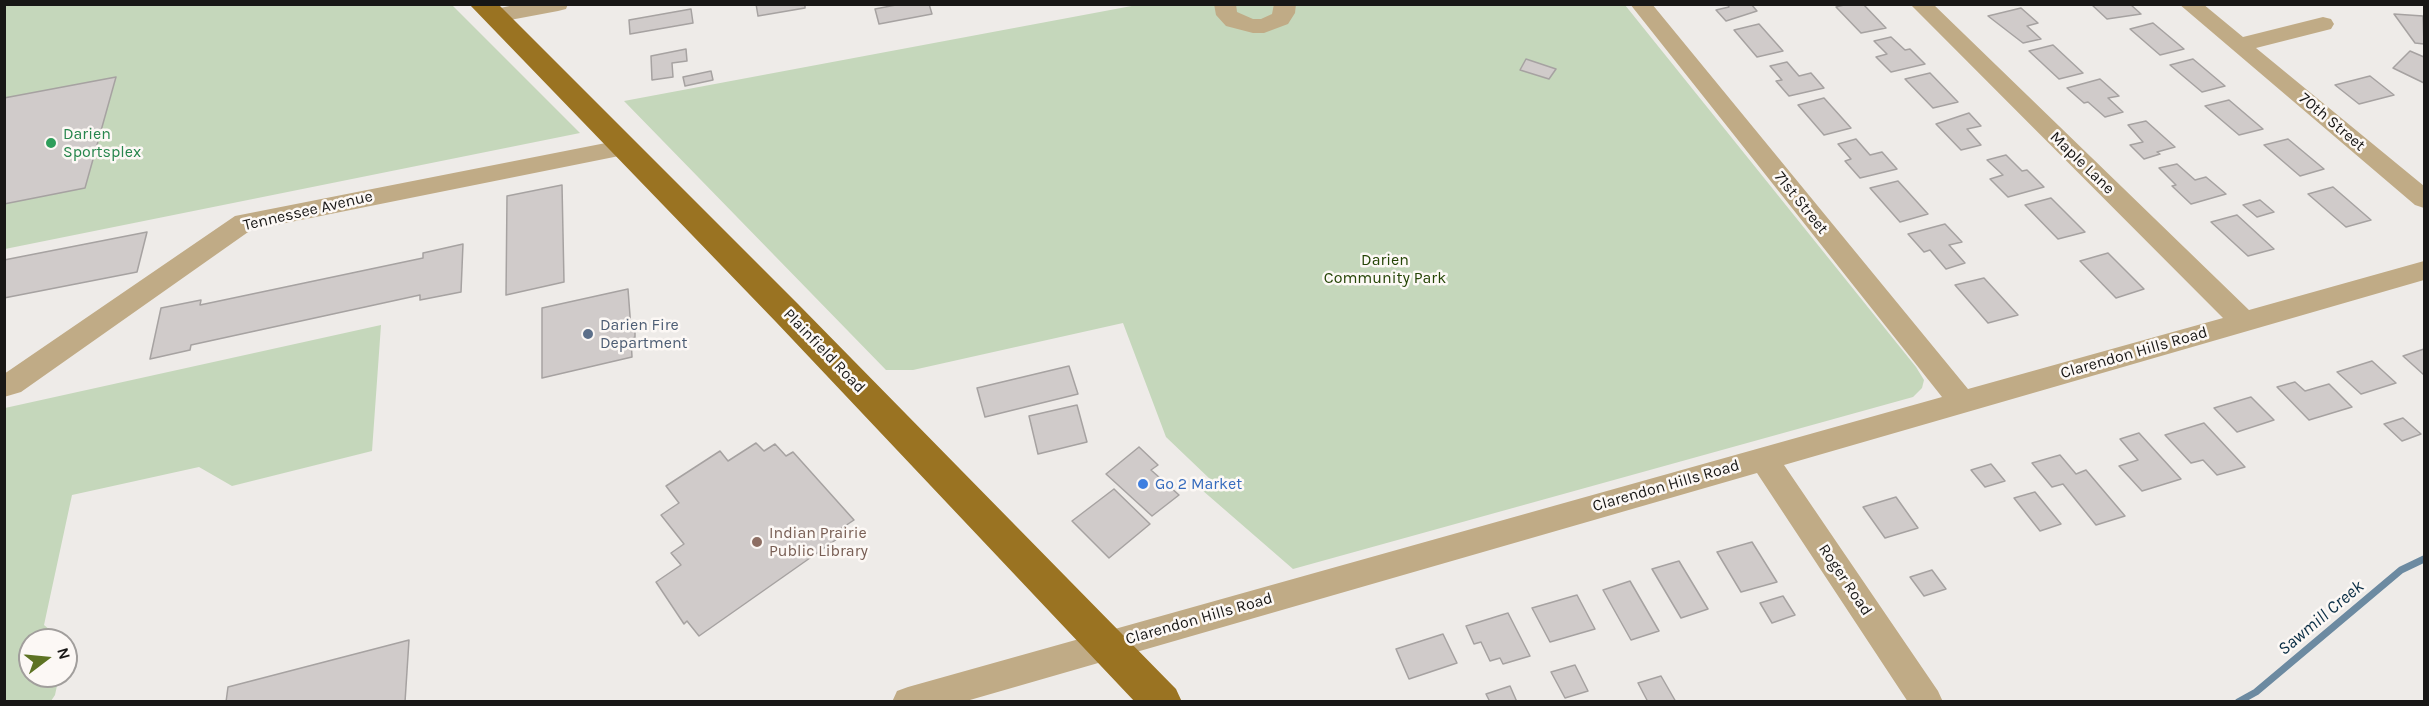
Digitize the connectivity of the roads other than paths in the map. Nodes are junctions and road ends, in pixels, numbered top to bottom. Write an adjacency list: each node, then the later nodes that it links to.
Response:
1 (558, 4): 7 (street)
2 (1225, 4): 3 (street)
3 (1285, 4)
4 (1640, 4): 15 (street, 71st Street)
5 (1920, 4): 13 (street, Maple Lane)
6 (2189, 4): 9 (street, 70th Street)
7 (488, 10): 10 (main road, Plainfield Road)
8 (2324, 24): 9 (street)
9 (2239, 45): 11 (street, 70th Street)
10 (621, 147): 14 (street, Tennessee Avenue); 17 (main road, Plainfield Road)
11 (2424, 199)
12 (2424, 271): 13 (street, Clarendon Hills Road)
13 (2244, 322): 15 (street, Clarendon Hills Road)
14 (4, 386)
15 (1962, 402): 16 (street, Clarendon Hills Road)
16 (1763, 458): 17 (street, Clarendon Hills Road); 20 (street, Roger Road)
17 (1107, 645): 18 (street, Clarendon Hills Road); 19 (main road, Plainfield Road)
18 (908, 702)
19 (1162, 702)
20 (1927, 702)

